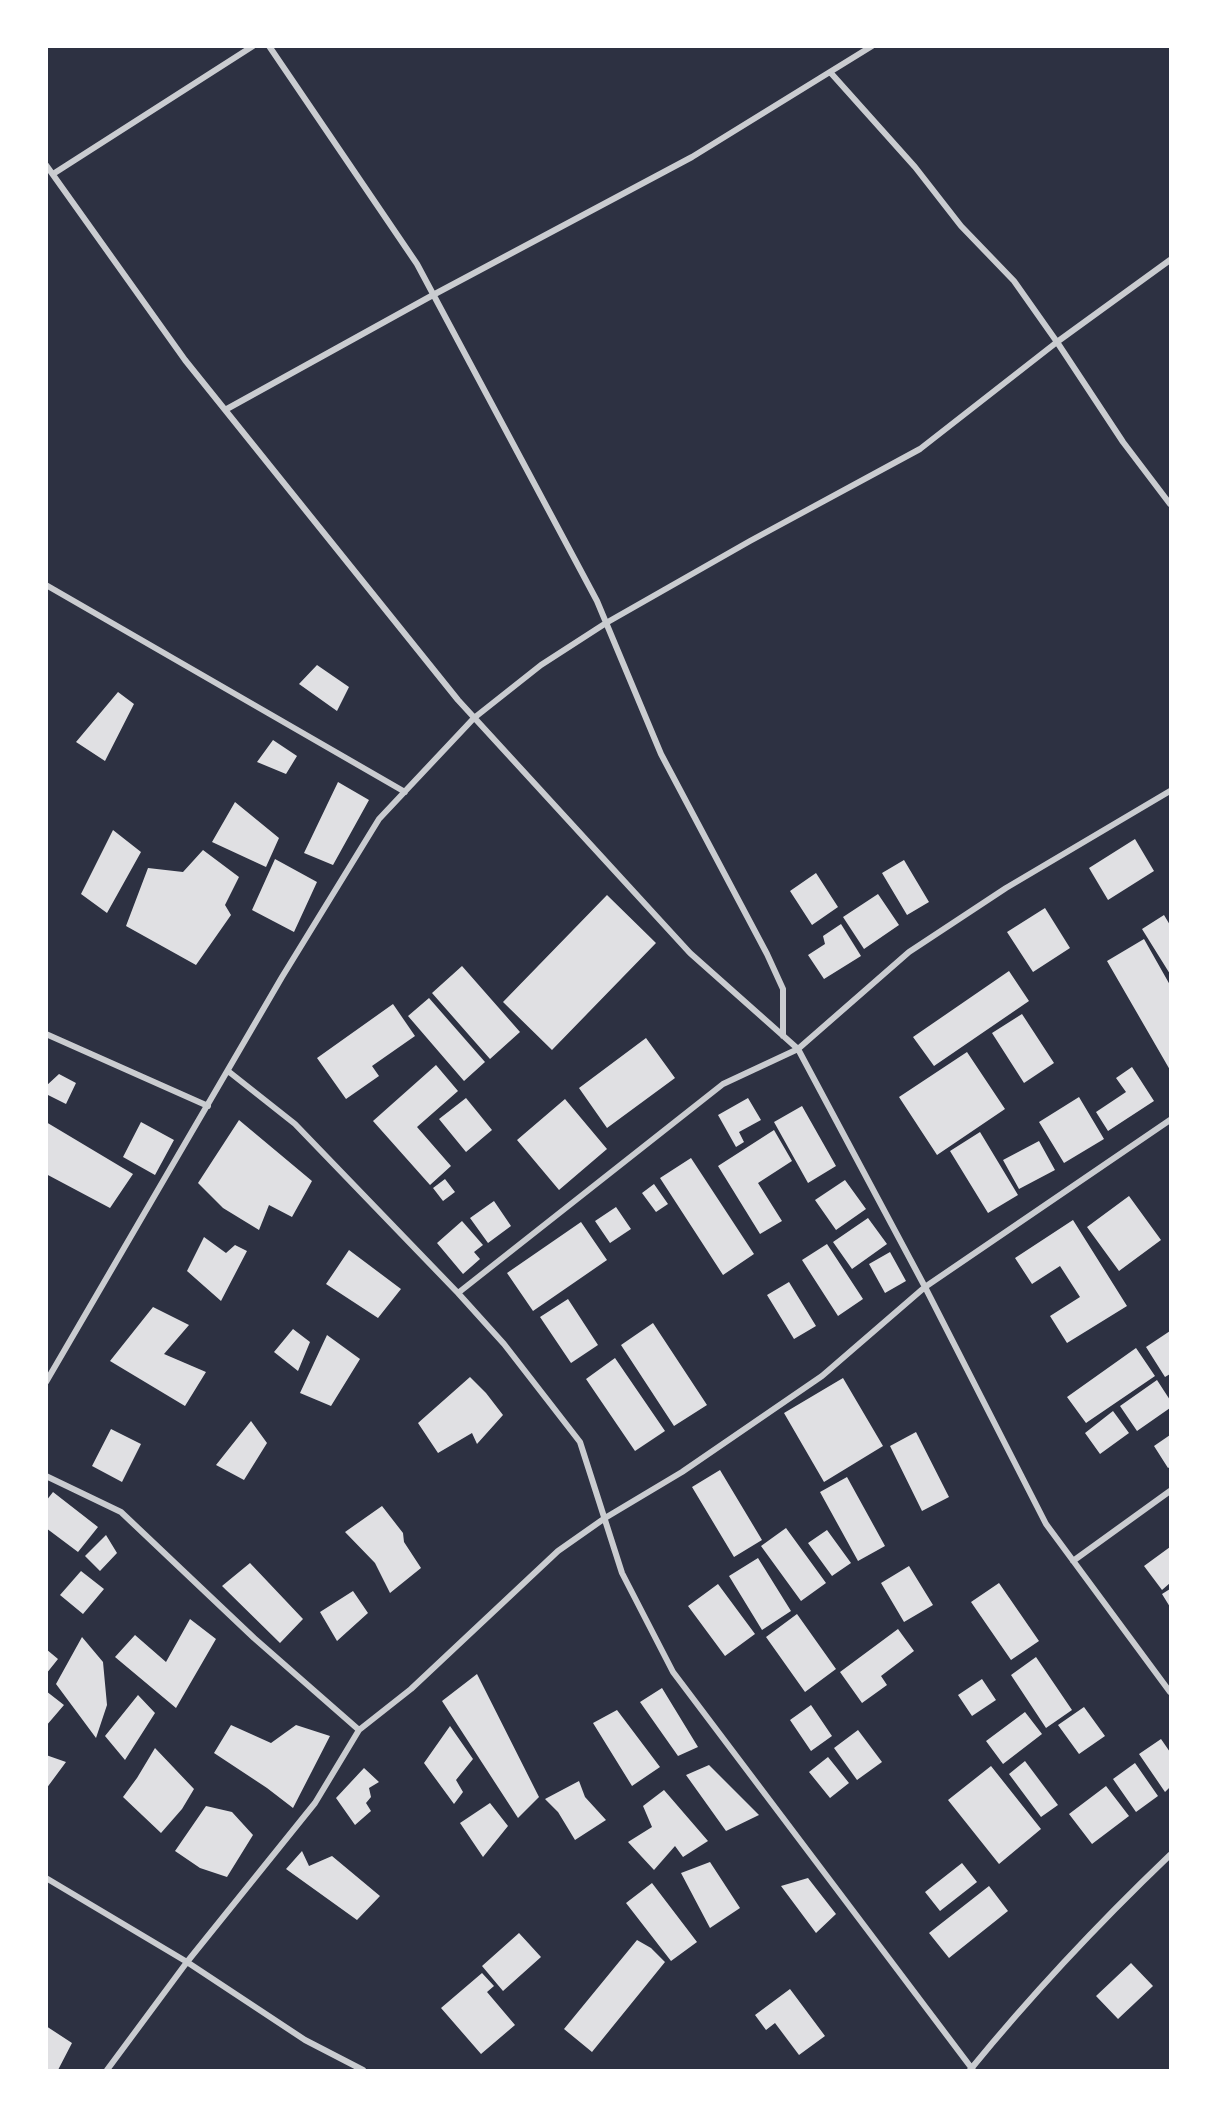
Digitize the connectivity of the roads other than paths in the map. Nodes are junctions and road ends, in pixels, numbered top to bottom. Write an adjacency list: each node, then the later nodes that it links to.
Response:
1 (253, 46): 6 (street)
2 (269, 46): 8 (street)
3 (872, 46): 4 (street)
4 (830, 72): 8 (street); 9 (street)
5 (46, 165): 6 (street)
6 (53, 174): 10 (street)
7 (1170, 260): 9 (street)
8 (433, 295): 10 (street); 13 (street)
9 (1057, 342): 11 (street); 13 (street)
10 (225, 410): 14 (street)
11 (1170, 504)
12 (46, 585): 16 (street)
13 (606, 622): 14 (street); 18 (street)
14 (474, 718): 16 (street); 18 (street)
15 (1170, 791): 19 (street)
16 (405, 792): 20 (street)
17 (46, 1034): 21 (street)
18 (783, 1036): 19 (street)
19 (798, 1049): 23 (street); 24 (street)
20 (228, 1071): 21 (street); 24 (street)
21 (208, 1106): 25 (street)
22 (1170, 1120): 23 (street)
23 (925, 1287): 28 (street); 29 (street)
24 (458, 1293): 28 (street)
25 (46, 1382)
26 (46, 1476): 31 (street)
27 (1170, 1491): 29 (street)
28 (605, 1518): 31 (street); 37 (street)
29 (1073, 1561): 30 (street)
30 (1170, 1692)
31 (359, 1730): 34 (street)
32 (1170, 1855): 37 (street)
33 (46, 1878): 34 (street)
34 (188, 1962): 35 (street); 36 (street)
35 (107, 2070)
36 (363, 2070)
37 (971, 2070)

